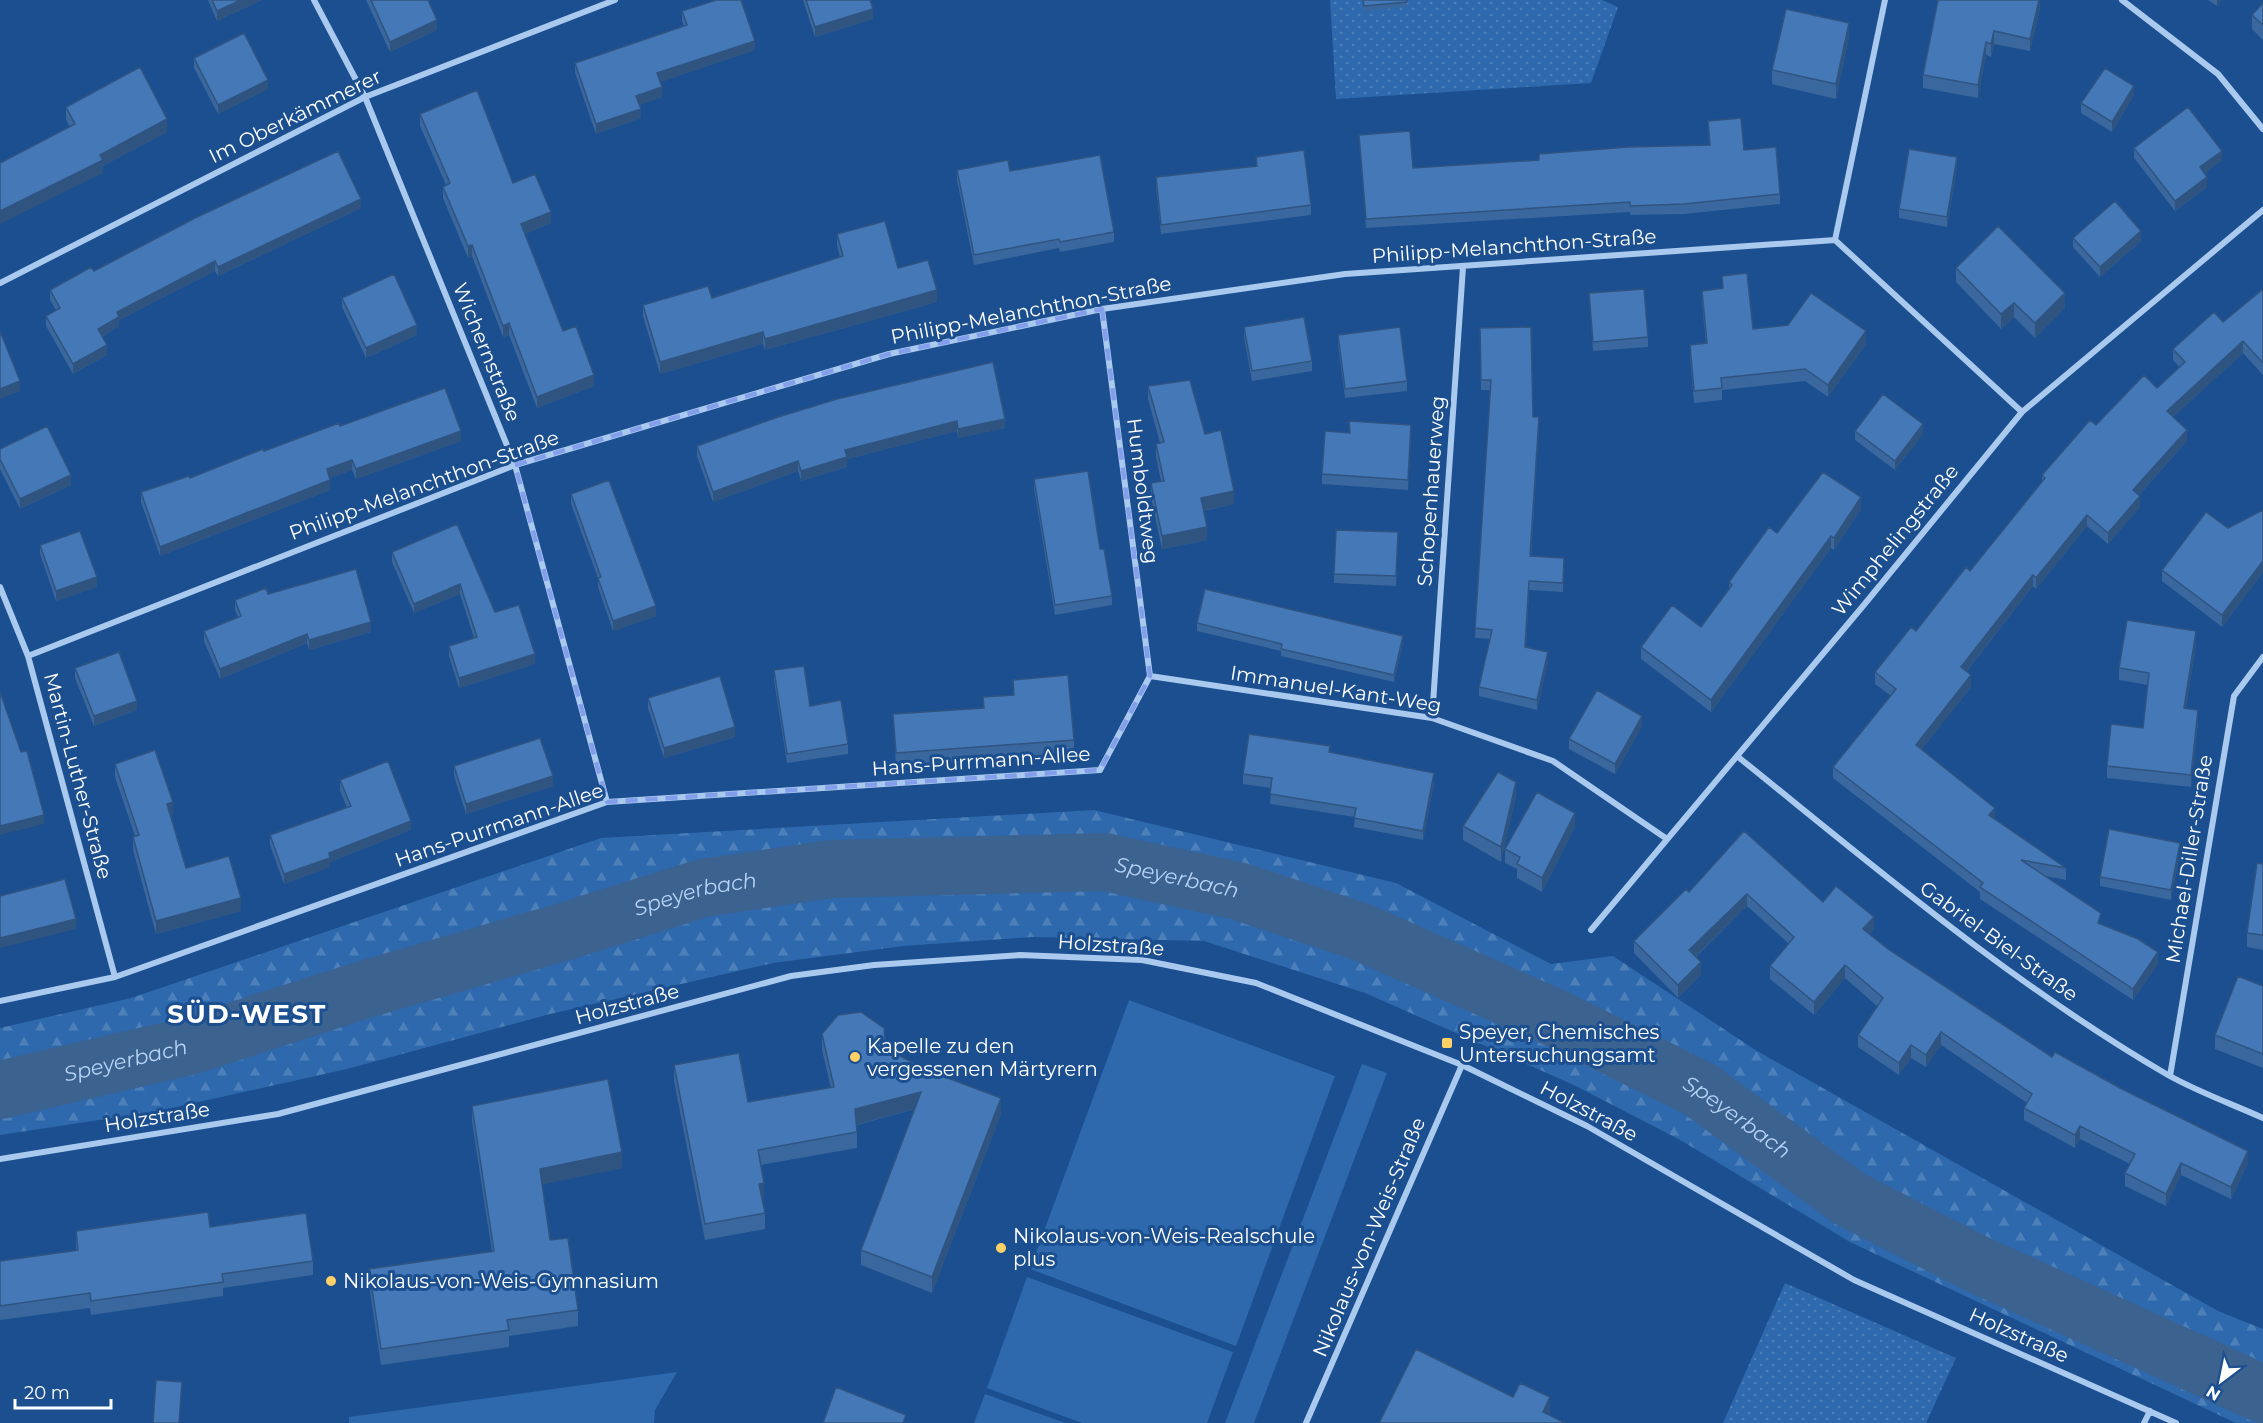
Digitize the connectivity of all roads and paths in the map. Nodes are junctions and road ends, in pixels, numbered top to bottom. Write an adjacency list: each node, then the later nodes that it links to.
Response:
1 (314, 0): 6 (street, Wichernstraße)
2 (615, 0): 5 (street, Im Oberkämmerer)
3 (1885, 0): 9 (street)
4 (2122, 0): 7 (street)
5 (604, 2): 6 (street, Im Oberkämmerer)
6 (365, 97): 11 (street, Im Oberkämmerer); 14 (street, Wichernstraße)
7 (2263, 129)
8 (2263, 210): 13 (street, Wimphelingstraße)
9 (1835, 240): 10 (street, Philipp-Melanchthon-Straße); 13 (street)
10 (1463, 267): 12 (street, Philipp-Melanchthon-Straße); 19 (street, Schopenhauerweg)
11 (0, 283)
12 (1102, 309): 14 (street, Philipp-Melanchthon-Straße); 18 (street, Humboldtweg)
13 (2022, 412): 20 (street, Wimphelingstraße)
14 (515, 465): 16 (street, Philipp-Melanchthon-Straße); 21 (street, Wichernstraße)
15 (0, 587): 16 (street, Martin-Luther-Straße)
16 (28, 656): 24 (street, Martin-Luther-Straße)
17 (2263, 657): 27 (street, Michael-Diller-Straße)
18 (1150, 676): 19 (street, Immanuel-Kant-Weg); 21 (street, Hans-Purrmann-Allee)
19 (1432, 718): 22 (street, Immanuel-Kant-Weg)
20 (1737, 756): 22 (street, Wimphelingstraße); 27 (street, Gabriel-Biel-Straße)
21 (607, 802): 24 (street, Hans-Purrmann-Allee)
22 (1667, 839): 23 (street, Wimphelingstraße)
23 (1591, 930)
24 (116, 977): 25 (street, Hans-Purrmann-Allee)
25 (0, 1001)
26 (1462, 1065): 29 (street, Holzstraße); 30 (street, Holzstraße); 31 (street, Nikolaus-von-Weis-Straße)
27 (2170, 1076): 28 (street, Gabriel-Biel-Straße)
28 (2263, 1118)
29 (0, 1159)
30 (2150, 1411): 32 (street); 33 (street, Holzstraße)
31 (1306, 1423)
32 (2144, 1423)
33 (2176, 1423)

